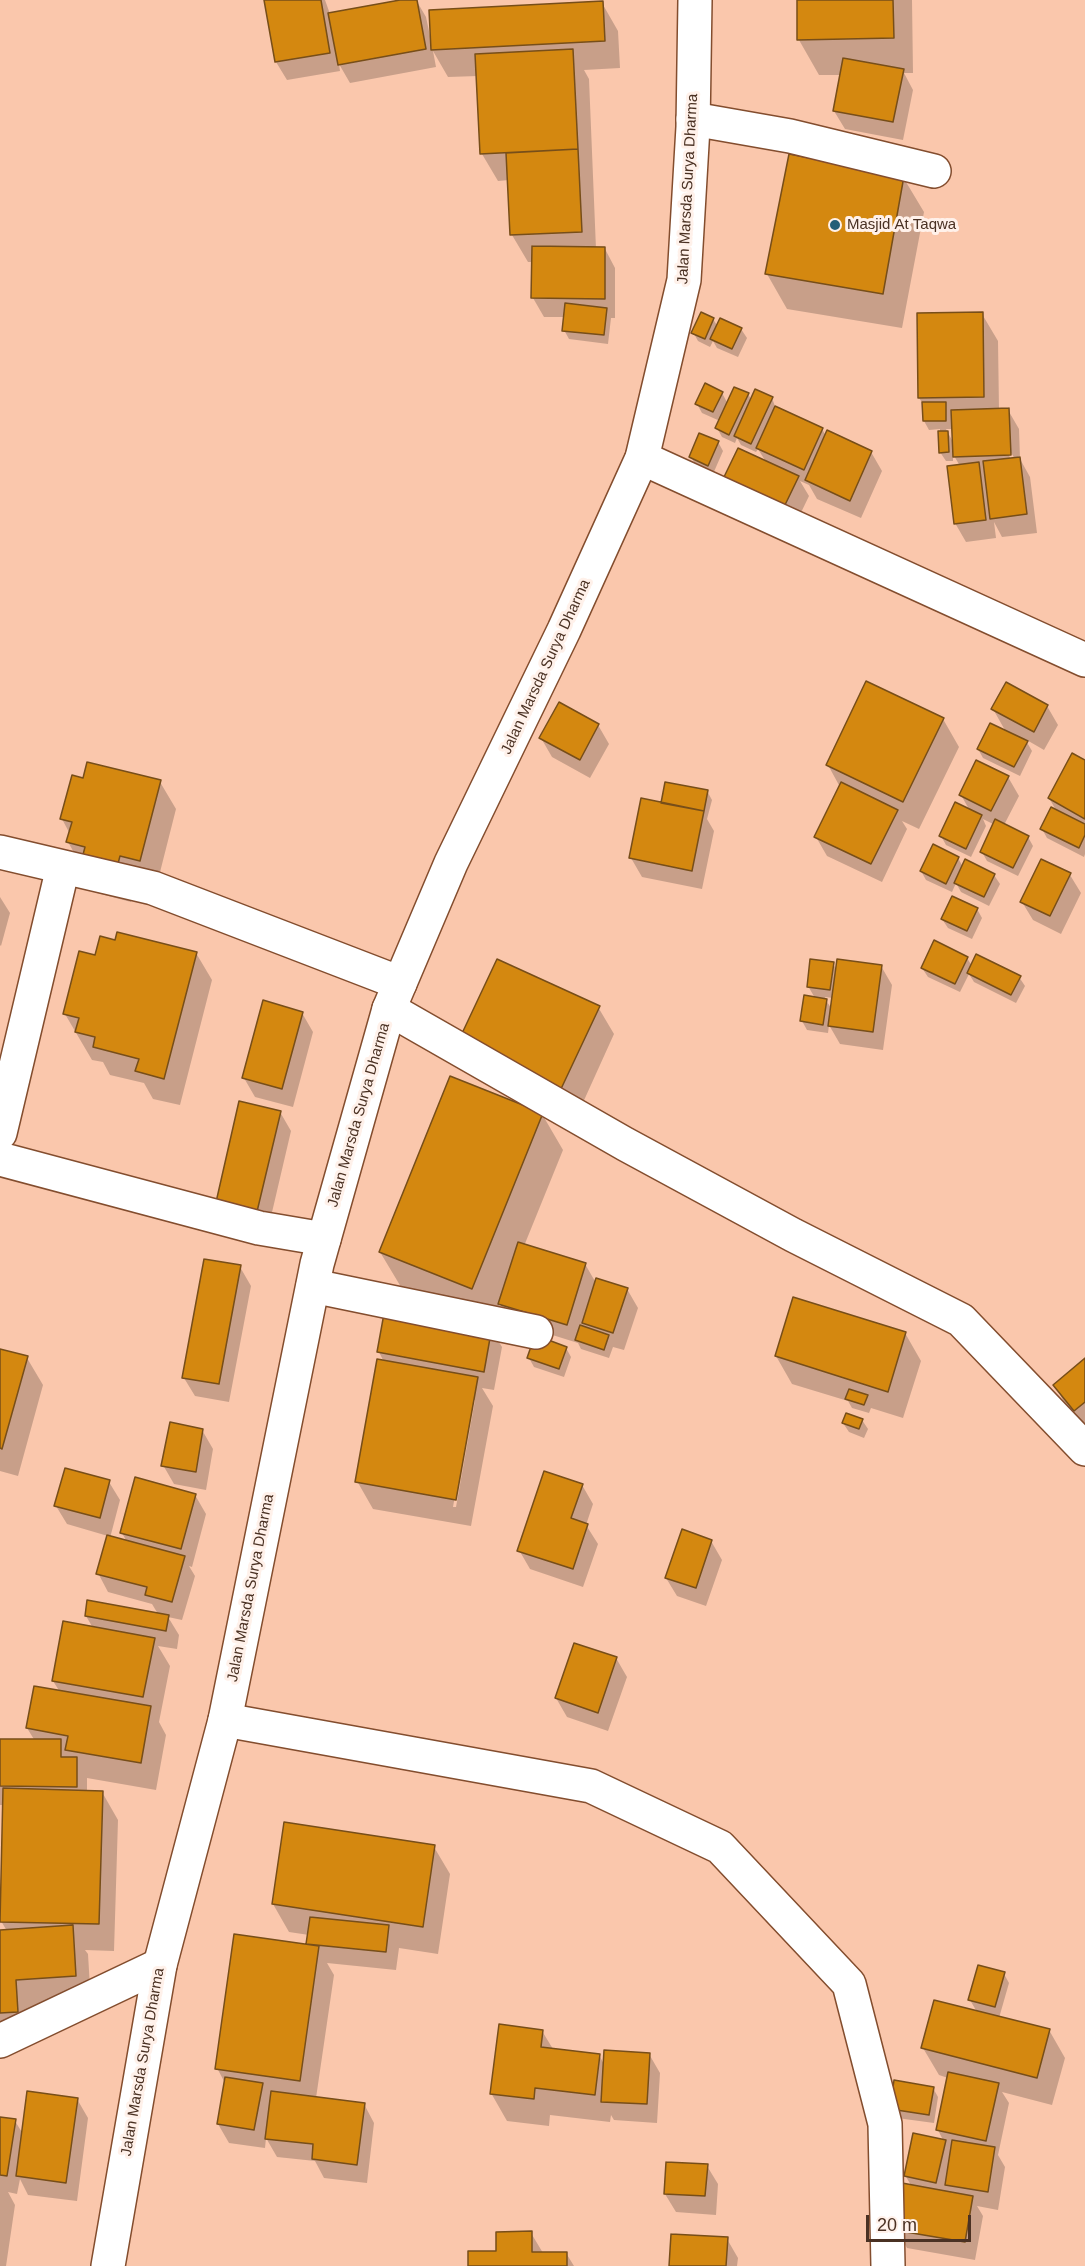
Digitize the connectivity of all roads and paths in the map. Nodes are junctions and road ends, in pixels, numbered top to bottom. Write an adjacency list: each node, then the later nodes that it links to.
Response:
1 (695, 0): 2 (main road, Jalan Marsda Surya Dharma)
2 (693, 119): 3 (main road); 4 (main road, Jalan Marsda Surya Dharma)
3 (934, 171)
4 (642, 458): 5 (main road); 8 (main road, Jalan Marsda Surya Dharma)
5 (1085, 660)
6 (0, 852): 7 (main road)
7 (63, 867): 8 (main road); 9 (main road)
8 (394, 996): 11 (main road, Jalan Marsda Surya Dharma); 14 (main road)
9 (0, 1134)
10 (0, 1159): 11 (main road)
11 (324, 1239): 12 (main road, Jalan Marsda Surya Dharma)
12 (313, 1286): 13 (main road); 15 (main road, Jalan Marsda Surya Dharma)
13 (536, 1332)
14 (1085, 1449)
15 (225, 1720): 16 (main road, Jalan Marsda Surya Dharma); 19 (main road)
16 (160, 1965): 17 (main road); 18 (main road, Jalan Marsda Surya Dharma)
17 (0, 2041)
18 (108, 2266)
19 (888, 2266)

